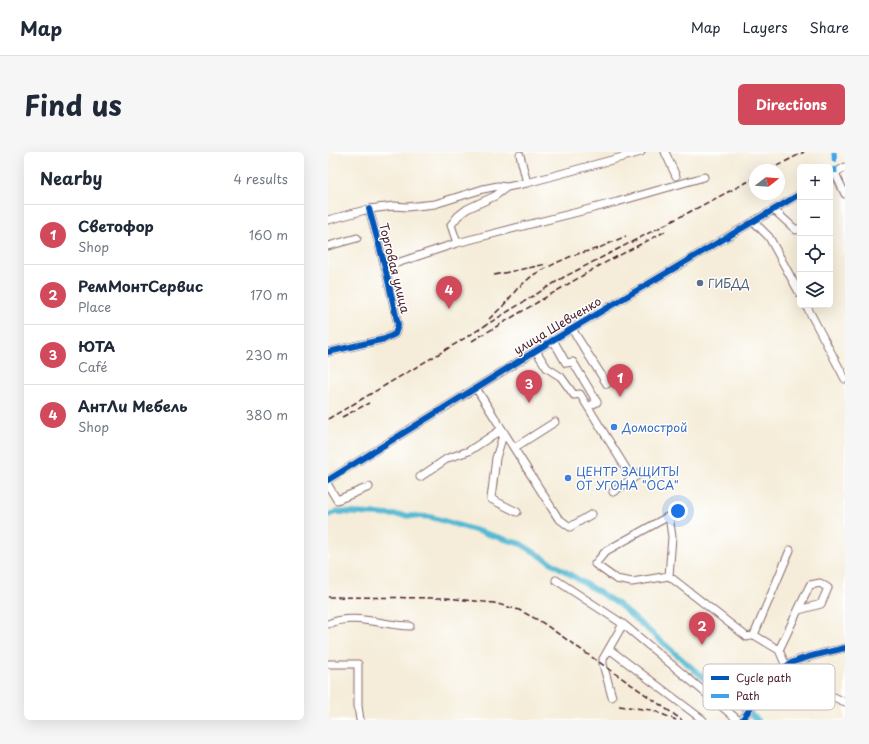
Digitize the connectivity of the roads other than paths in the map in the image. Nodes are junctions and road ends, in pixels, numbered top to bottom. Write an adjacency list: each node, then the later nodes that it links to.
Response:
1 (641, 152): 9 (street)
2 (665, 152): 6 (street)
3 (520, 155): 9 (street)
4 (845, 167): 5 (street)
5 (833, 174)
6 (676, 176)
7 (833, 176): 11 (street)
8 (704, 177): 19 (street)
9 (527, 183): 10 (street)
10 (507, 187): 13 (street); 19 (street)
11 (845, 194)
12 (797, 196): 14 (street, улица Шевченко)
13 (369, 209): 15 (street); 21 (street, Торговая улица)
14 (774, 210): 16 (street, улица Шевченко); 17 (street)
15 (328, 220)
16 (754, 222): 22 (street); 24 (street, улица Шевченко)
17 (797, 230)
18 (357, 238): 20 (street)
19 (457, 243): 21 (street)
20 (328, 246)
21 (385, 267): 27 (street, Торговая улица)
22 (797, 288)
23 (808, 308): 28 (street)
24 (572, 329): 25 (street, улица Шевченко); 29 (street)
25 (553, 340): 26 (street, улица Шевченко); 31 (street)
26 (536, 350): 30 (street, улица Шевченко); 31 (street)
27 (328, 352)
28 (845, 379)
29 (607, 384)
30 (476, 388): 33 (street); 38 (street, улица Шевченко)
31 (588, 407): 37 (street)
32 (555, 422): 34 (street)
33 (503, 431): 34 (street); 36 (street); 42 (street)
34 (514, 448): 43 (street)
35 (645, 470): 37 (street)
36 (420, 477)
37 (632, 478): 41 (street)
38 (328, 480)
39 (328, 485): 40 (street)
40 (369, 487)
41 (613, 492)
42 (517, 512)
43 (592, 514)
44 (790, 550): 51 (street)
45 (669, 576): 45 (street); 51 (street)
46 (556, 580): 49 (street)
47 (798, 610): 54 (street)
48 (328, 624): 50 (street)
49 (623, 624): 53 (street); 58 (street)
50 (410, 626)
51 (754, 636): 54 (street)
52 (845, 648): 57 (street)
53 (609, 649): 59 (street); 65 (street)
54 (780, 650): 56 (street)
55 (328, 664): 64 (street)
56 (785, 664)
57 (790, 664)
58 (703, 691)
59 (612, 697)
60 (835, 698): 61 (street)
61 (845, 702)
62 (726, 710): 66 (street)
63 (749, 710): 67 (street)
64 (360, 720)
65 (702, 720)
66 (738, 720)
67 (742, 720)

